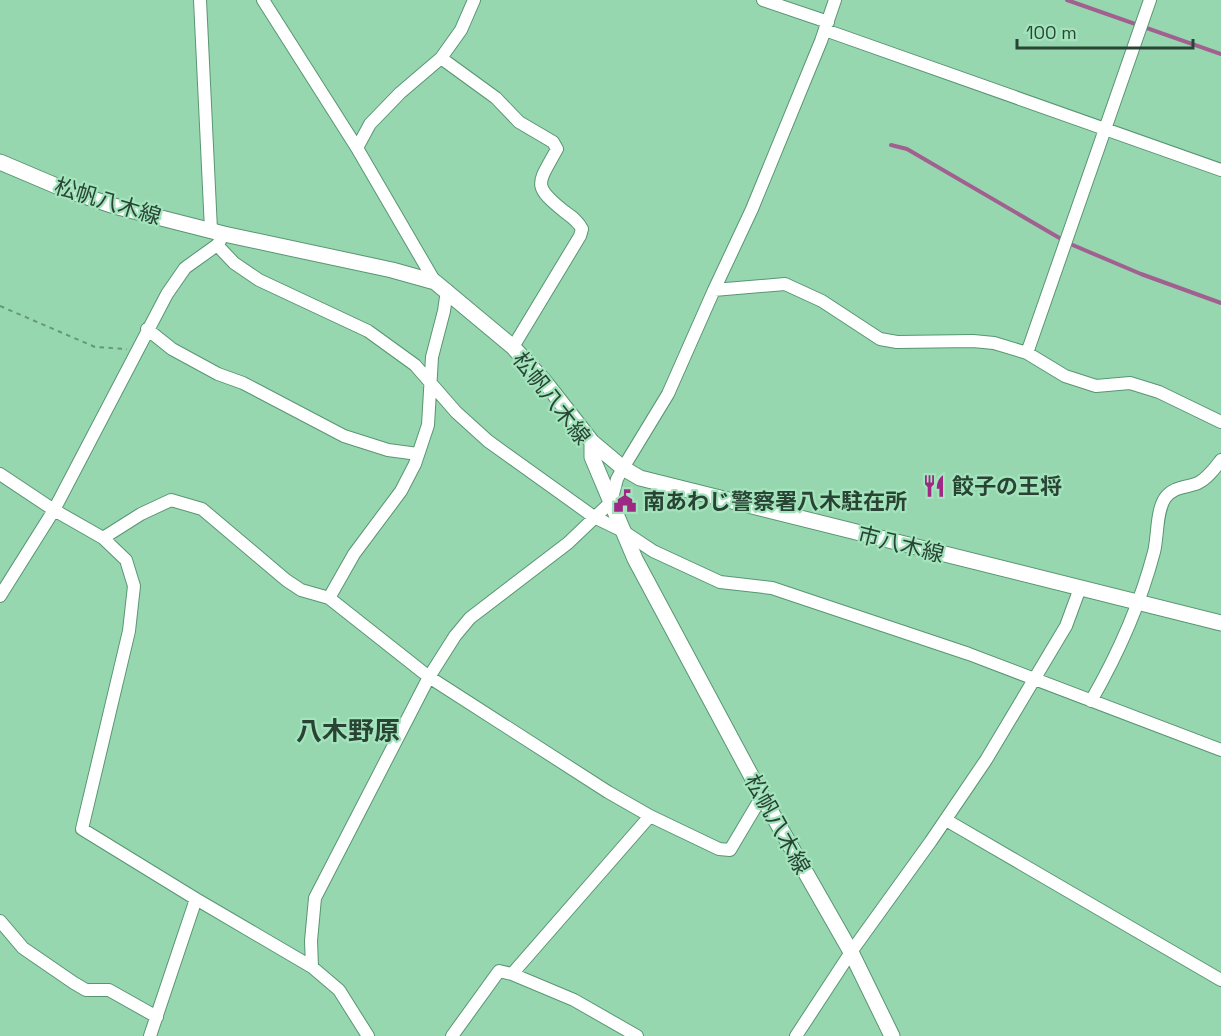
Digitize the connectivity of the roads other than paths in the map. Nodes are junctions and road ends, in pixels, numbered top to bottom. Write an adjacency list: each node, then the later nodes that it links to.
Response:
1 (200, 0): 13 (street)
2 (263, 0): 10 (street)
3 (474, 0): 8 (street)
4 (764, 0): 7 (street)
5 (835, 0): 7 (street)
6 (1150, 0): 9 (street)
7 (826, 26): 9 (street); 15 (street)
8 (441, 58): 10 (street); 17 (street)
9 (1104, 129): 12 (street); 18 (street)
10 (357, 148): 14 (street)
11 (0, 162): 13 (main road, 松帆八木線)
12 (1221, 170)
13 (218, 236): 14 (main road, 松帆八木線); 16 (street); 19 (street)
14 (441, 286): 17 (main road, 松帆八木線); 19 (street)
15 (714, 290): 18 (street); 24 (street)
16 (147, 329): 22 (street); 27 (street)
17 (513, 348): 21 (main road, 松帆八木線)
18 (1027, 353): 20 (street)
19 (432, 385): 22 (street); 28 (street)
20 (1221, 422)
21 (592, 442): 24 (main road, 市八木線); 26 (main road, 松帆八木線)
22 (418, 454): 33 (street)
23 (1221, 460): 34 (street)
24 (623, 468): 26 (street); 31 (main road, 市八木線)
25 (0, 474): 27 (street)
26 (611, 502): 28 (street); 29 (main road, 松帆八木線)
27 (54, 510): 30 (street); 32 (street)
28 (594, 517): 29 (street); 36 (street)
29 (623, 531): 37 (street); 40 (main road, 松帆八木線)
30 (103, 538): 33 (street); 43 (street)
31 (1080, 588): 34 (main road, 市八木線); 37 (street)
32 (0, 596)
33 (329, 598): 36 (street)
34 (1138, 603): 35 (main road, 市八木線); 38 (street)
35 (1221, 623)
36 (429, 677): 41 (street); 46 (street)
37 (1035, 680): 38 (street); 42 (street)
38 (1091, 701): 39 (street)
39 (1221, 750)
40 (762, 796): 41 (street); 45 (main road, 松帆八木線)
41 (650, 816): 47 (street)
42 (946, 820): 45 (street); 48 (street)
43 (196, 899): 46 (street); 49 (street)
44 (0, 921): 49 (street)
45 (851, 952): 54 (street); 55 (main road, 松帆八木線)
46 (312, 967): 51 (street)
47 (512, 974): 52 (street); 53 (street)
48 (1221, 980)
49 (157, 1017): 50 (street)
50 (150, 1036)
51 (368, 1036)
52 (452, 1036)
53 (637, 1036)
54 (796, 1036)
55 (892, 1036)

